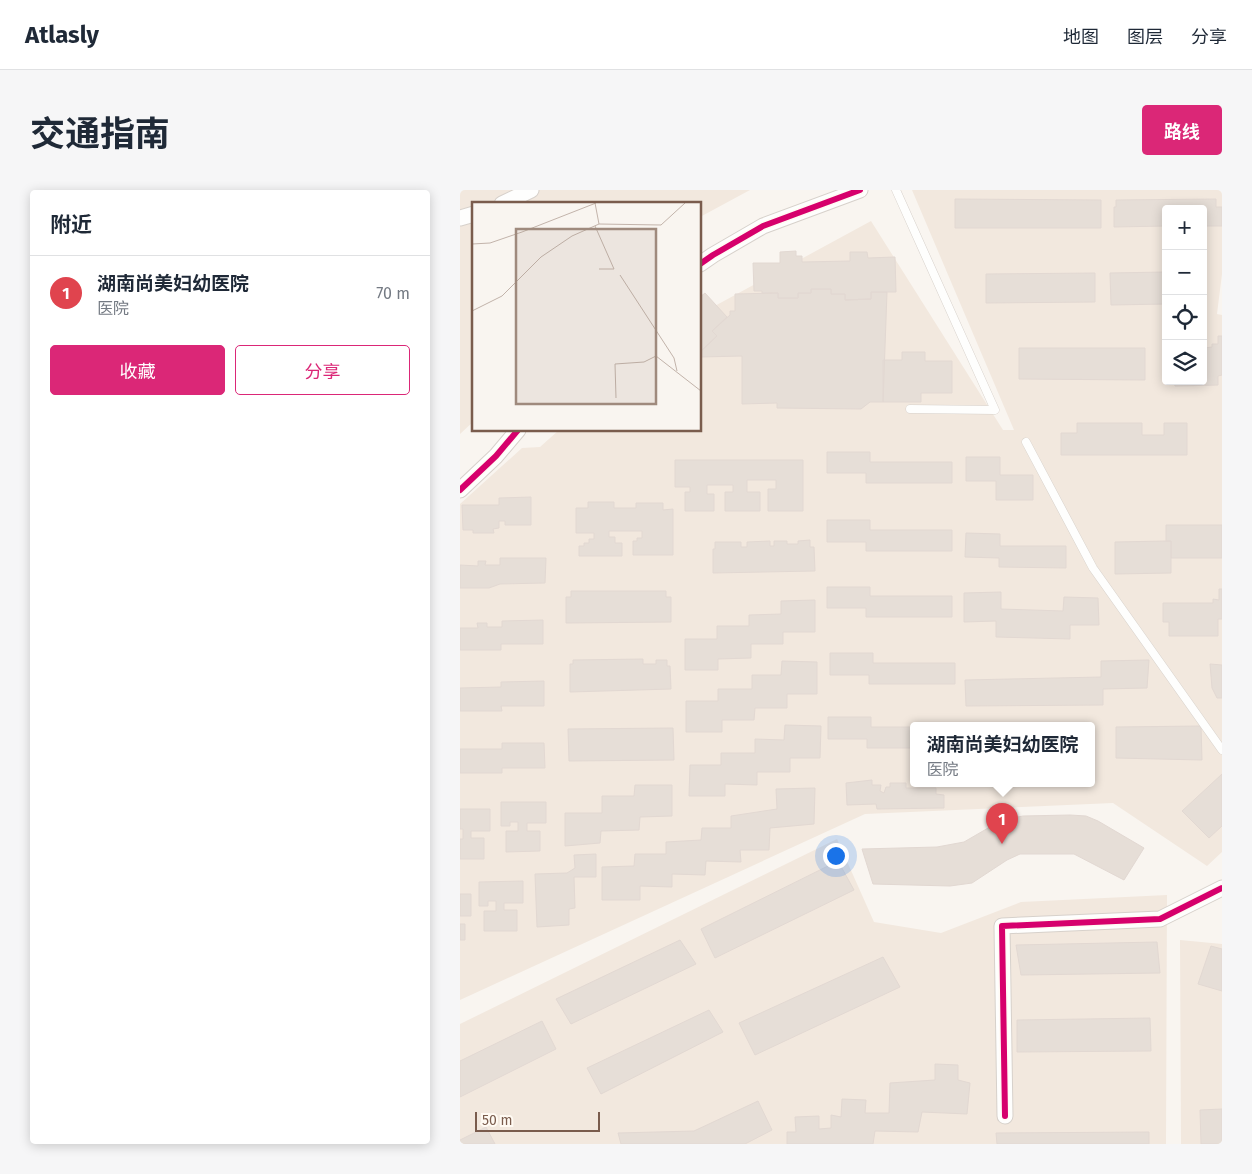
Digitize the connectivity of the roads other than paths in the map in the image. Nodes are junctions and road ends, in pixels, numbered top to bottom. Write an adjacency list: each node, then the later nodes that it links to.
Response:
1 (531, 190): 4 (street)
2 (860, 190): 5 (street)
3 (896, 190): 6 (lane)
4 (506, 202)
5 (701, 263)
6 (910, 409)
7 (517, 431): 9 (street)
8 (1026, 442): 10 (lane)
9 (460, 490)
10 (1222, 750)
11 (1222, 888): 12 (street)
12 (1005, 1116)

